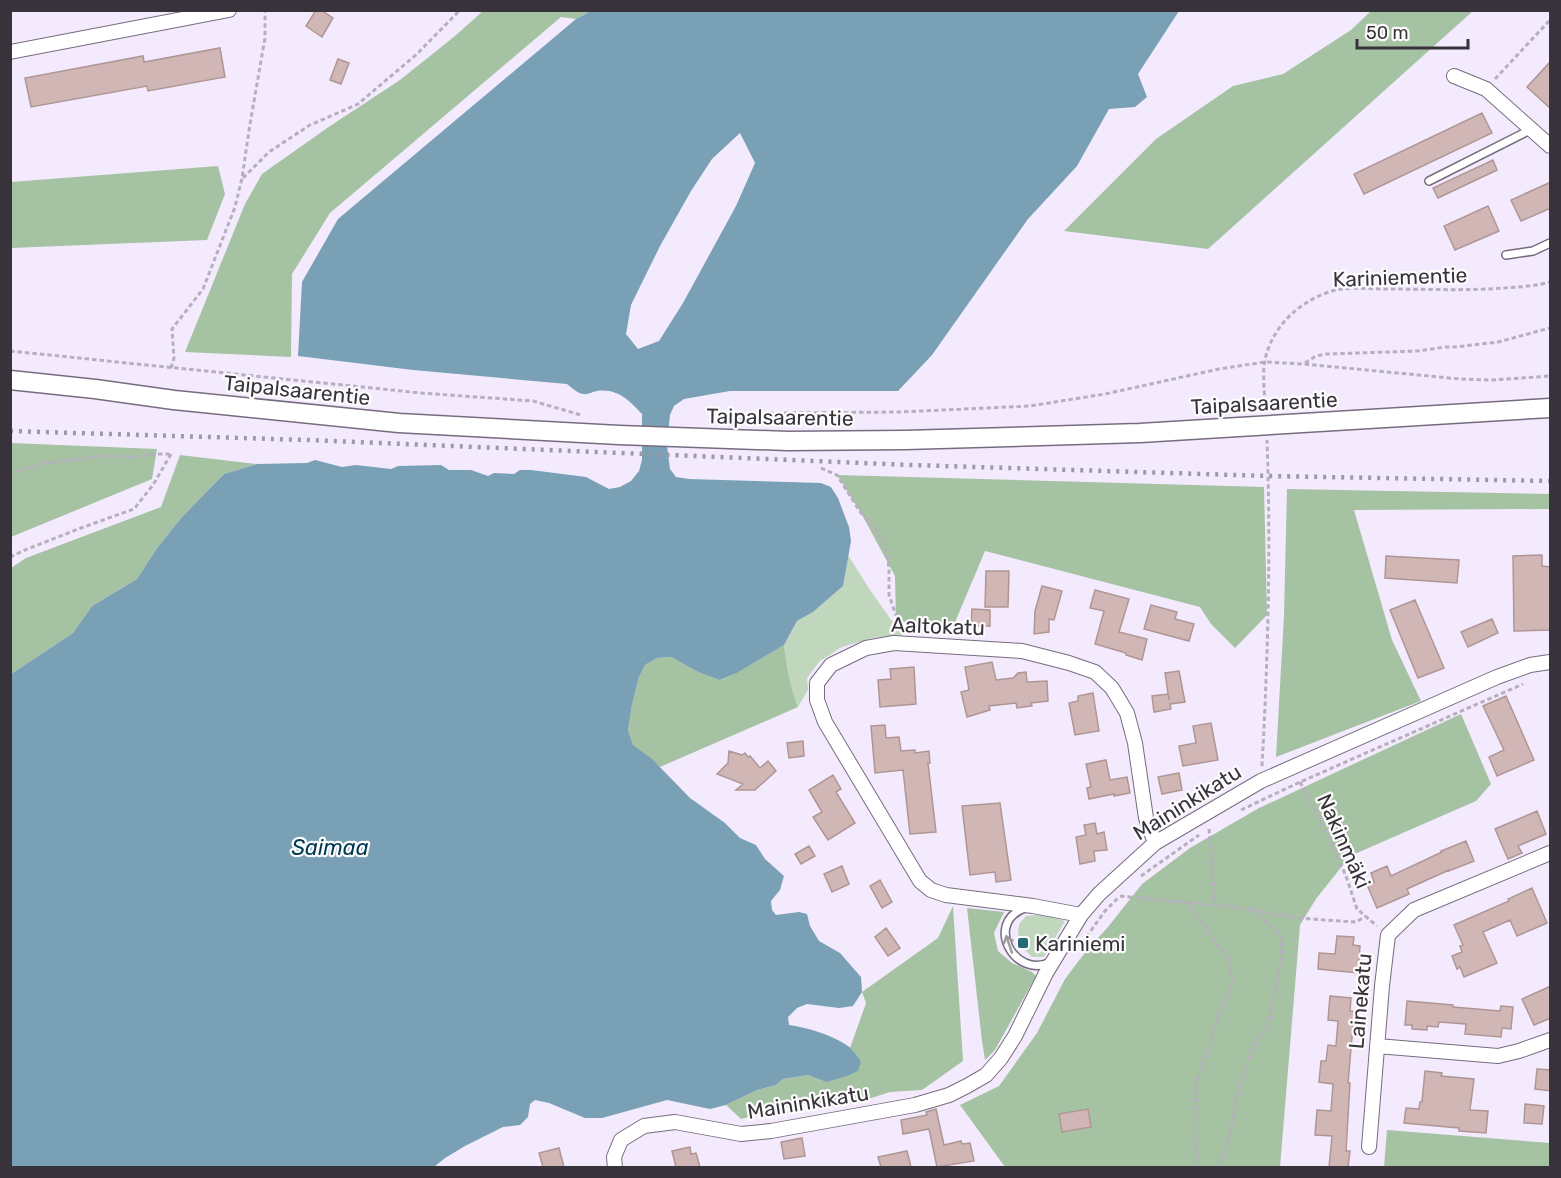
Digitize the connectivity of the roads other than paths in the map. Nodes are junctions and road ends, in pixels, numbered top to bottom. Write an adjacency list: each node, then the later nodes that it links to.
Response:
1 (230, 10): 2 (street)
2 (10, 52)
3 (1454, 76): 4 (street)
4 (1532, 129): 5 (street); 6 (lane)
5 (1551, 146)
6 (1429, 181)
7 (1551, 243): 8 (lane)
8 (1506, 255)
9 (10, 380): 10 (main road, Taipalsaarentie)
10 (1551, 408)
11 (1551, 662): 12 (street, Maininkikatu)
12 (1155, 843): 14 (street, Aaltokatu); 15 (street, Maininkikatu)
13 (1551, 853): 18 (street, Lainekatu)
14 (1034, 906): 15 (street, Aaltokatu); 16 (lane, one-way to 14)
15 (1081, 915): 16 (street, Maininkikatu)
16 (1053, 961): 20 (street, Maininkikatu)
17 (1551, 1040): 18 (street)
18 (1377, 1046): 19 (street, Lainekatu)
19 (1369, 1147)
20 (615, 1167)

